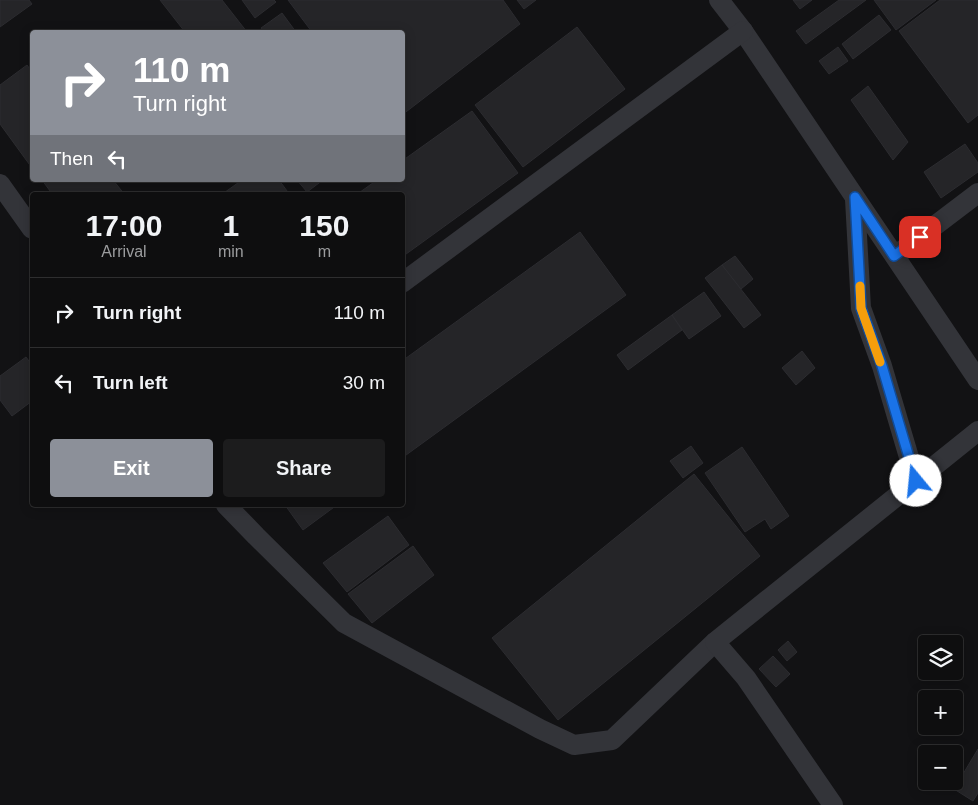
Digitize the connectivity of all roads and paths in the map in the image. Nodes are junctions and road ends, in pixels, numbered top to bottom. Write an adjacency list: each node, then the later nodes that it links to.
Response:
1 (719, 0): 2 (street)
2 (743, 31): 4 (street); 8 (street)
3 (0, 184): 6 (street)
4 (855, 197): 7 (street); 11 (street)
5 (976, 200): 7 (street)
6 (30, 226)
7 (894, 256): 9 (street)
8 (405, 282)
9 (978, 380)
10 (978, 431): 11 (street)
11 (916, 481): 13 (street)
12 (228, 507): 13 (street)
13 (716, 642): 14 (street)
14 (833, 805)

